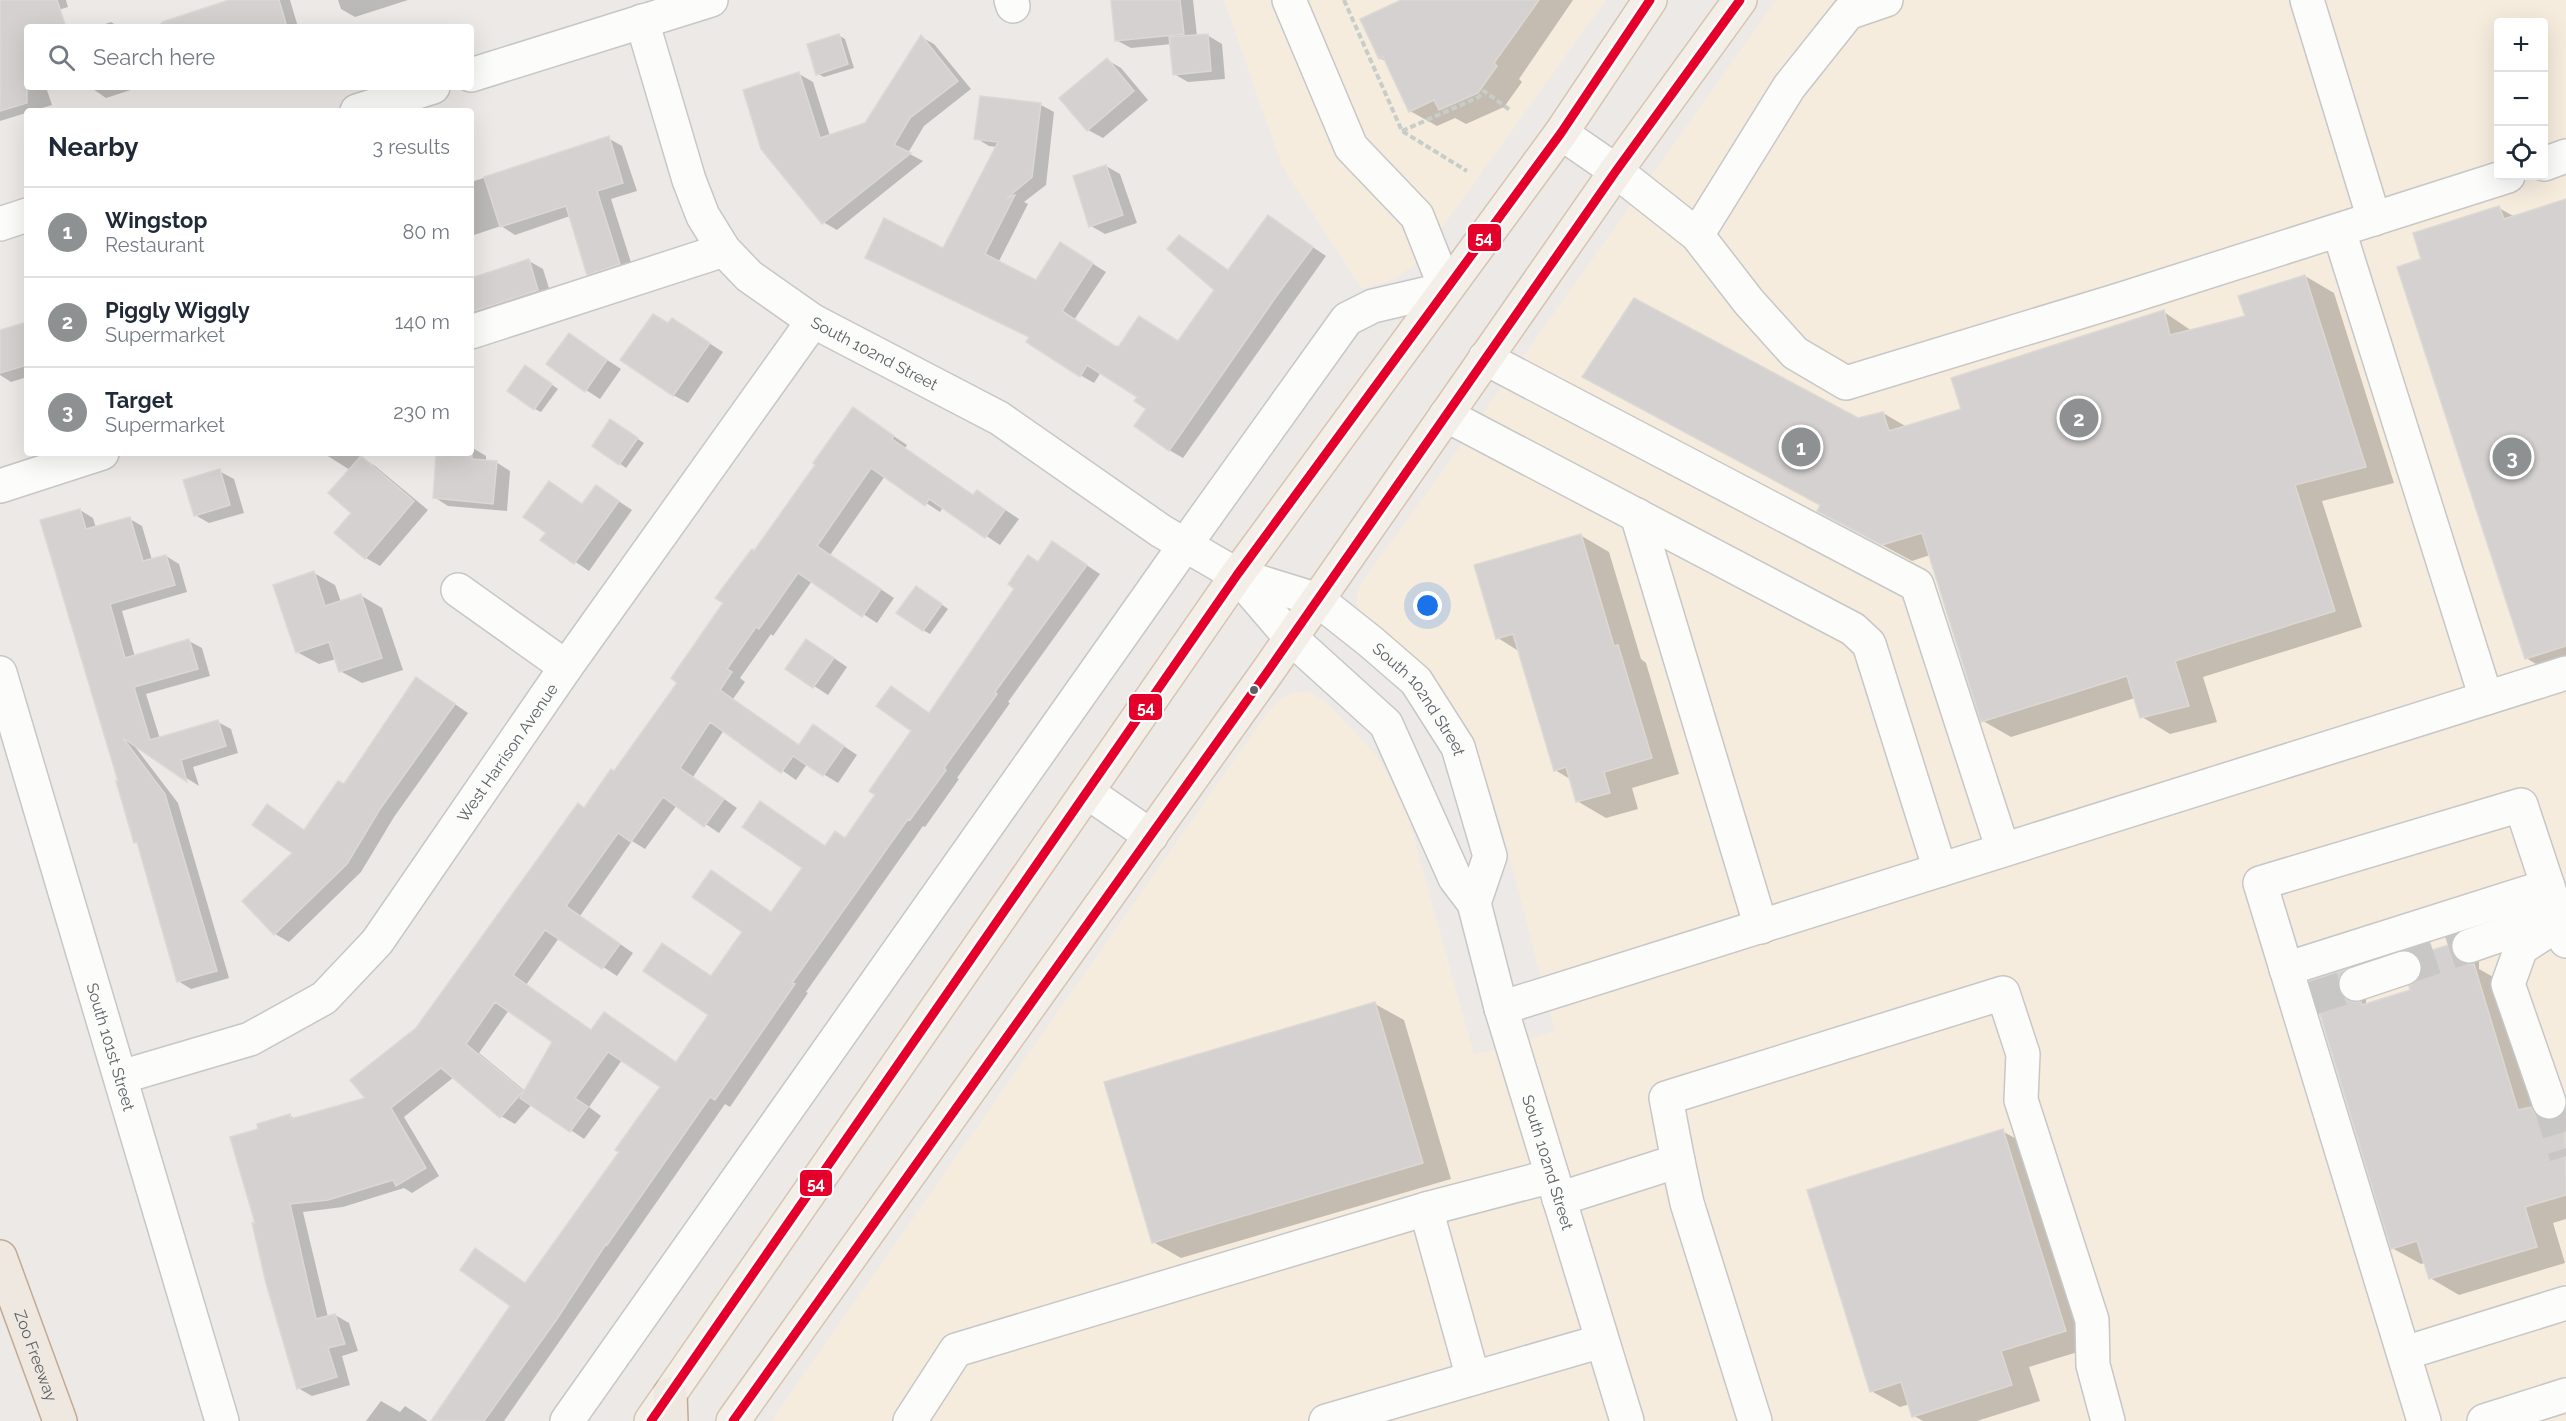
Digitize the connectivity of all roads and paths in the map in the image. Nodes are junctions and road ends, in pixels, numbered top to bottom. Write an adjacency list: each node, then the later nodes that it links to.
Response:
1 (711, 0): 8 (street)
2 (1289, 0): 26 (street)
3 (1344, 0): 13 (path)
4 (1650, 0): 14 (main road)
5 (1740, 0): 18 (main road)
6 (1886, 0): 24 (street)
7 (2307, 0): 21 (street)
8 (642, 21): 9 (street); 25 (street, South 102nd Street)
9 (474, 74)
10 (424, 90): 11 (street)
11 (366, 108)
12 (1510, 110): 13 (path)
13 (1402, 131): 17 (path)
14 (1561, 133): 18 (street); 26 (main road)
15 (2566, 156): 16 (street)
16 (2548, 163)
17 (1467, 171)
18 (1616, 171): 24 (street); 29 (main road)
19 (2496, 180): 21 (street)
20 (24, 216): 22 (street)
21 (2374, 219): 23 (street)
22 (0, 224)
23 (2339, 231): 24 (street); 42 (street)
24 (1697, 235)
25 (724, 250): 27 (street, South 102nd Street); 28 (street)
26 (1446, 290): 34 (street); 35 (main road)
27 (813, 321): 34 (street, South 102nd Street); 39 (street, West Harrison Avenue)
28 (474, 331)
29 (1485, 358): 30 (main road); 45 (street)
30 (1446, 415): 33 (street); 37 (main road)
31 (93, 456): 32 (street)
32 (0, 486)
33 (1636, 515): 46 (street); 49 (street)
34 (1185, 544): 35 (street, South 102nd Street); 69 (street)
35 (1237, 575): 37 (street, South 102nd Street); 38 (street, South 102nd Street); 43 (main road)
36 (459, 590): 39 (street)
37 (1318, 600): 38 (main road); 47 (street, South 102nd Street)
38 (1291, 638): 44 (main road); 47 (street, South 102nd Street)
39 (566, 667): 55 (street, West Harrison Avenue)
40 (0, 673): 55 (street, South 101st Street)
41 (2566, 673): 42 (street)
42 (2486, 698): 45 (street)
43 (1087, 792): 44 (street); 66 (main road)
44 (1151, 836): 71 (main road)
45 (2003, 850): 46 (street)
46 (1940, 870): 49 (street)
47 (1474, 903): 54 (street, South 102nd Street)
48 (2558, 916): 50 (street); 52 (street); 52 (street); 56 (street)
49 (1761, 927): 54 (street)
50 (2469, 946)
51 (2404, 968): 53 (street)
52 (2286, 969): 63 (street)
53 (2356, 984)
54 (1501, 1008): 58 (street, South 102nd Street)
55 (121, 1077): 68 (street, South 101st Street)
56 (2549, 1102)
57 (1678, 1161): 58 (street); 75 (street); 76 (street)
58 (1556, 1188): 59 (street); 62 (street, South 102nd Street)
59 (1426, 1209): 64 (street); 72 (street)
60 (0, 1257): 67 (highway, Zoo Freeway)
61 (2566, 1303): 63 (street)
62 (1602, 1341): 64 (street); 74 (street, South 102nd Street)
63 (2405, 1353): 77 (street)
64 (1473, 1378): 73 (street)
65 (2566, 1395): 78 (street)
66 (671, 1407): 70 (main road)
67 (60, 1421)
68 (222, 1421)
69 (567, 1421)
70 (651, 1421)
71 (733, 1421)
72 (910, 1421)
73 (1326, 1421)
74 (1627, 1421)
75 (1755, 1421)
76 (2108, 1421)
77 (2424, 1421)
78 (2484, 1421)

